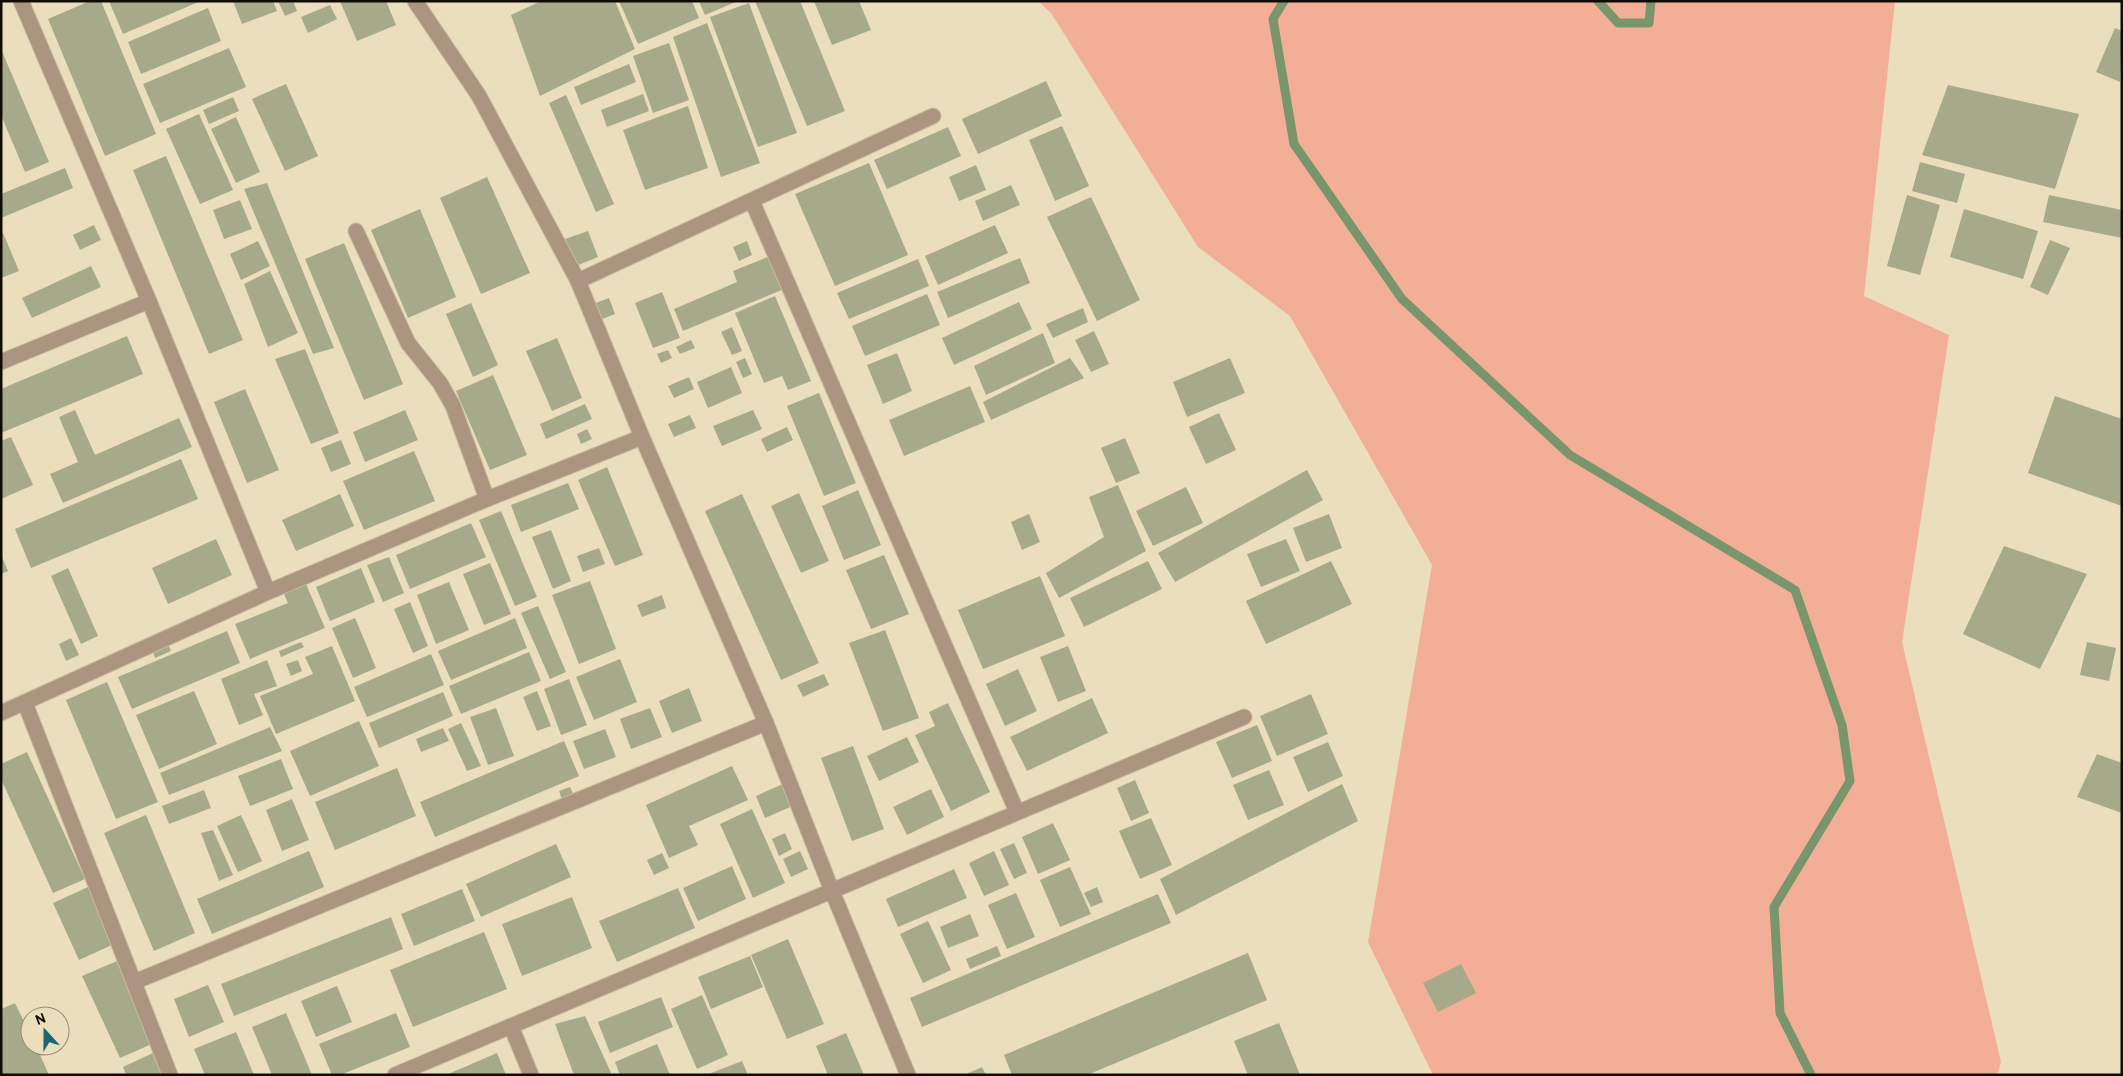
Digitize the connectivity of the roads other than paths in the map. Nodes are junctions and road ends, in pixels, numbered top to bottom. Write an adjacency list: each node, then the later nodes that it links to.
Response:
1 (21, 1): 7 (street)
2 (415, 1): 6 (street)
3 (933, 116): 4 (street)
4 (752, 201): 6 (street); 16 (street)
5 (356, 231): 10 (street)
6 (578, 282): 9 (street)
7 (149, 301): 8 (street); 11 (street)
8 (1, 362)
9 (642, 437): 10 (street); 15 (street)
10 (487, 499): 11 (street)
11 (268, 592): 12 (street)
12 (25, 703): 13 (street); 18 (street)
13 (1, 713)
14 (1244, 717): 16 (street)
15 (766, 723): 17 (street); 18 (street)
16 (1017, 812): 17 (street)
17 (832, 891): 19 (street); 23 (street)
18 (134, 982): 20 (street)
19 (511, 1026): 21 (street); 22 (street)
20 (170, 1075)
21 (394, 1075)
22 (532, 1075)
23 (908, 1075)

